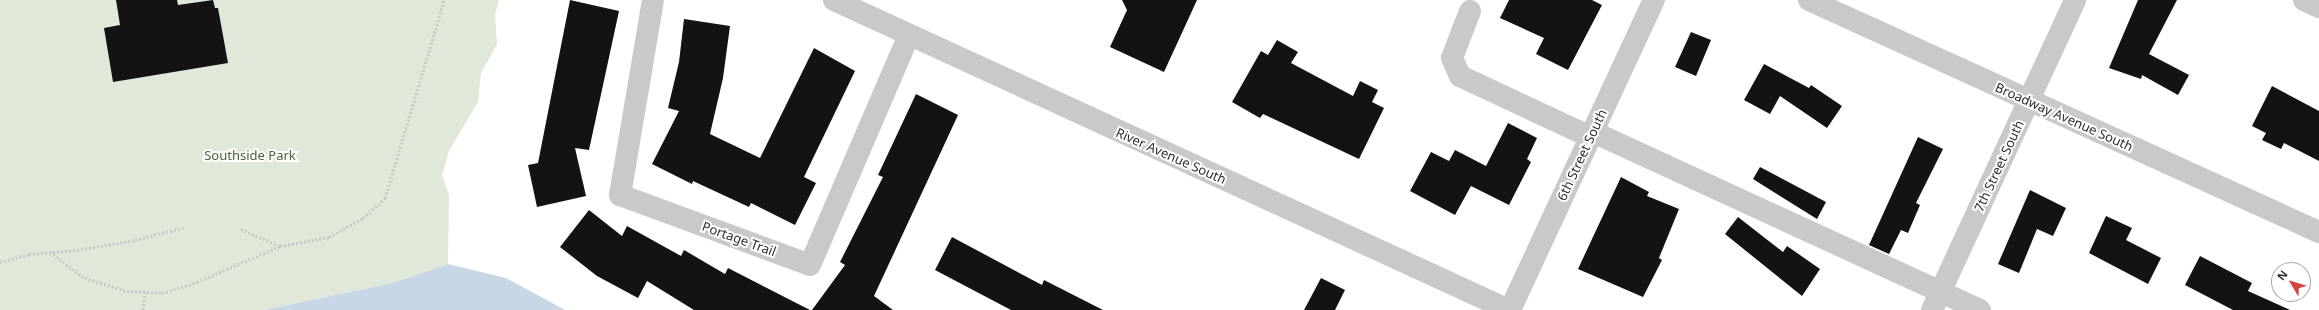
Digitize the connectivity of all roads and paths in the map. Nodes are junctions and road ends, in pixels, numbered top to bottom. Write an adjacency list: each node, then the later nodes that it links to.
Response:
1 (444, 0): 16 (path)
2 (653, 0): 10 (street, Portage Trail)
3 (834, 0): 10 (street, River Avenue South)
4 (1654, 0): 12 (street, 6th Street South)
5 (1809, 0): 11 (street, Broadway Avenue South)
6 (2075, 0): 11 (street, 7th Street South)
7 (2304, 0): 8 (street)
8 (2319, 7)
9 (1470, 11): 12 (street)
10 (908, 37): 22 (street, River Avenue South)
11 (2029, 101): 15 (street, Broadway Avenue South); 20 (street, 7th Street South)
12 (1591, 134): 20 (street); 22 (street, 6th Street South)
13 (185, 226): 17 (path)
14 (242, 229): 16 (path)
15 (2319, 232)
16 (280, 246): 19 (path)
17 (50, 252): 18 (path); 19 (path)
18 (0, 262)
19 (145, 292): 21 (path)
20 (1937, 301): 23 (street)
21 (143, 310)
22 (1510, 310)
23 (1980, 310)

